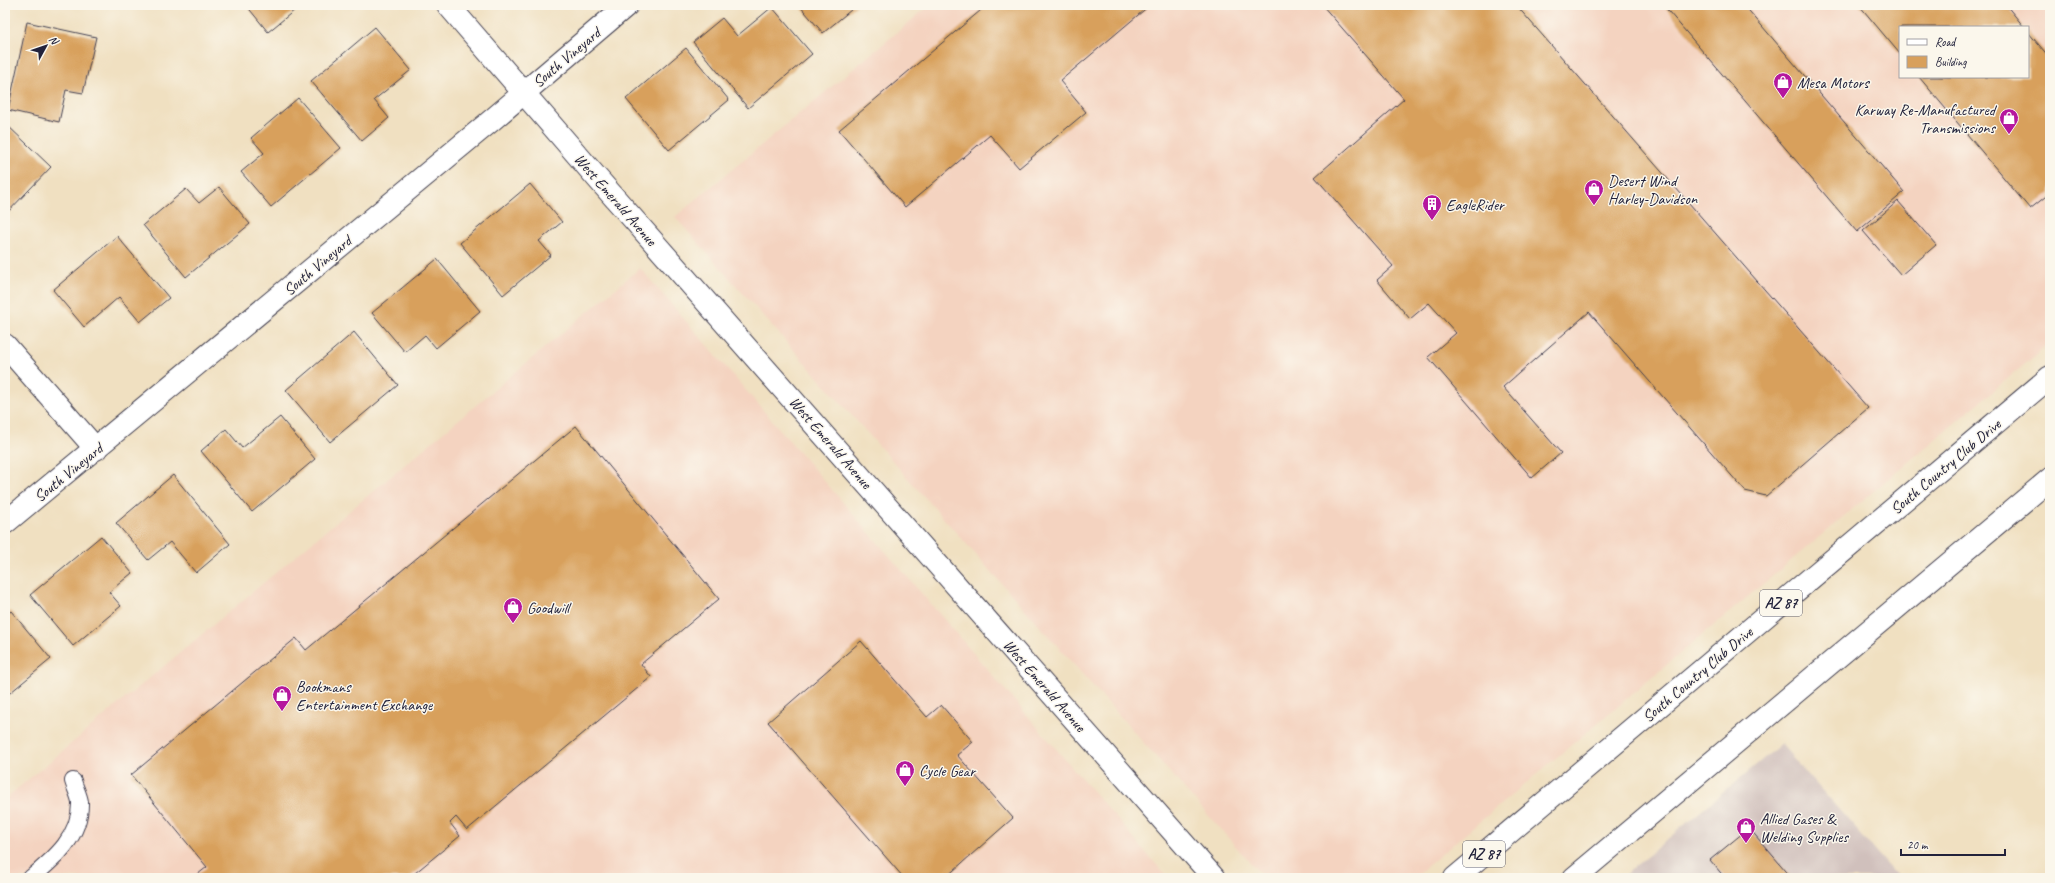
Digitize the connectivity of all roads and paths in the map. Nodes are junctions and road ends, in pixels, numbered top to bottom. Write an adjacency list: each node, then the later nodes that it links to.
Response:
1 (448, 5): 3 (street, West Emerald Avenue)
2 (628, 5): 3 (street, South Vineyard)
3 (524, 93): 6 (street, South Vineyard); 11 (street, West Emerald Avenue)
4 (5, 345): 6 (street)
5 (2050, 378): 12 (street, South Country Club Drive / AZ 87)
6 (96, 449): 8 (street, South Vineyard)
7 (2050, 479): 13 (street)
8 (5, 523)
9 (73, 781): 10 (lane)
10 (31, 878)
11 (1214, 878)
12 (1454, 878)
13 (1574, 878)

